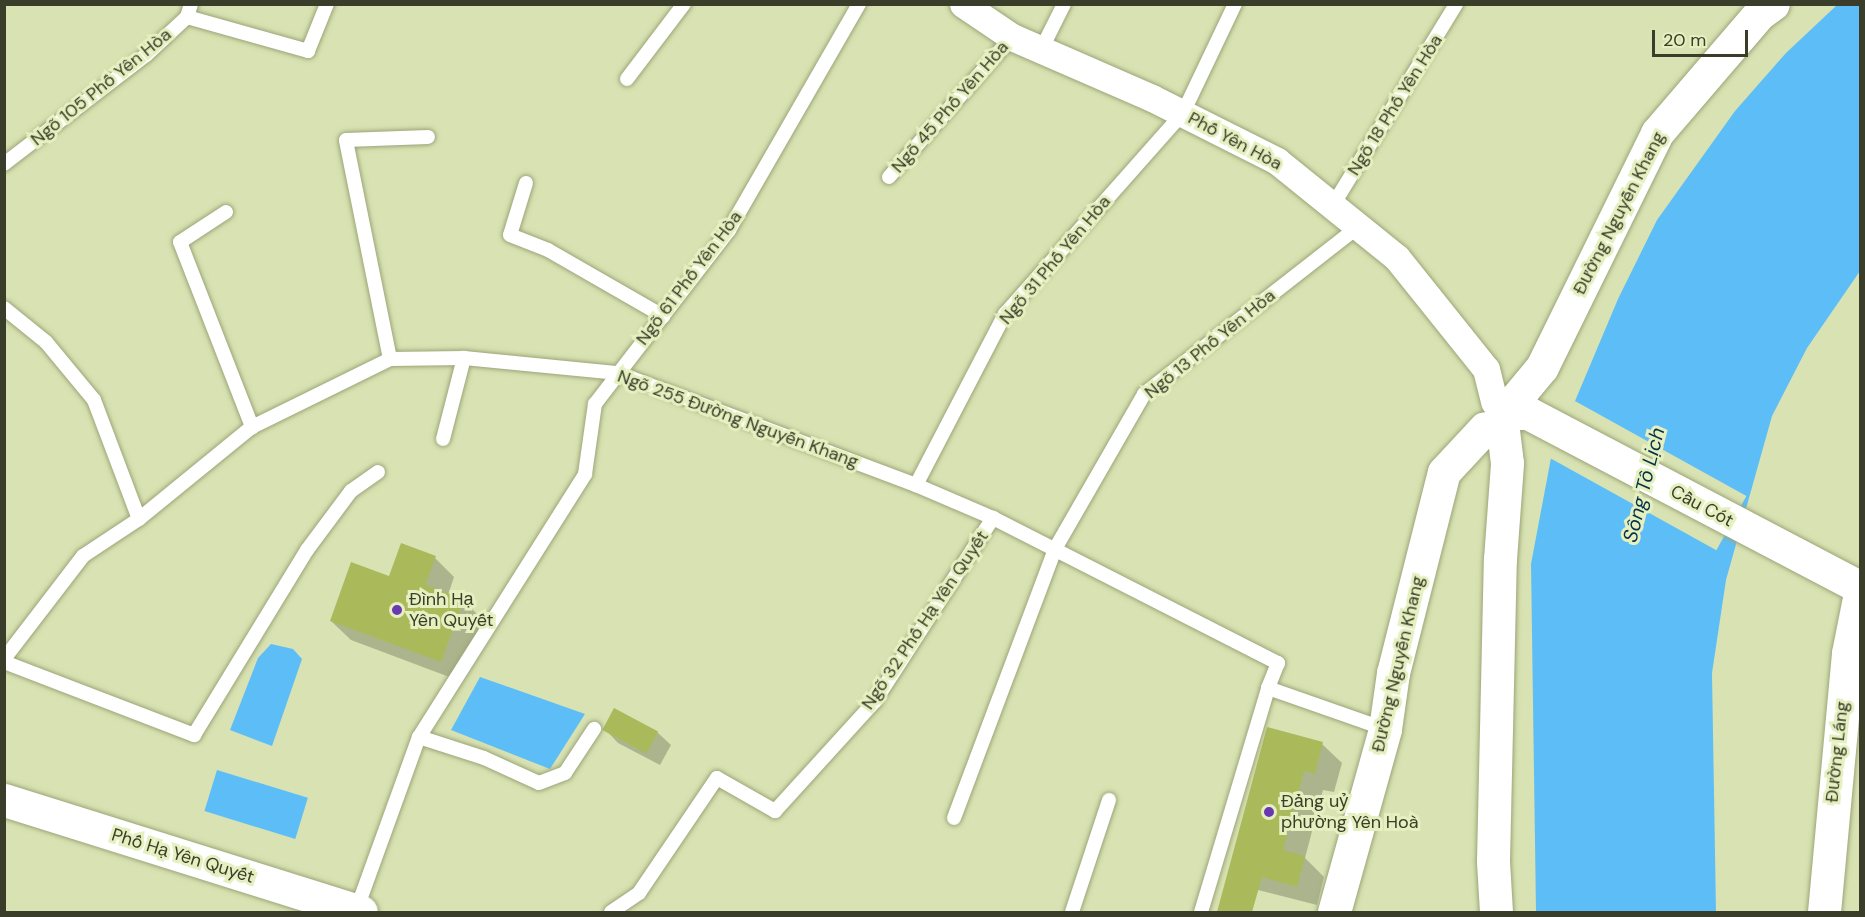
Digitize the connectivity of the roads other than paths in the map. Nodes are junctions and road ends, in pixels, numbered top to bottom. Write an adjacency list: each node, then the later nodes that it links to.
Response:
1 (327, 4): 9 (lane)
2 (684, 4): 12 (lane)
3 (859, 4): 22 (lane, Ngõ 61 Phố Yên Hòa)
4 (963, 4): 10 (street, Phố Yên Hòa)
5 (1064, 4): 11 (lane)
6 (1235, 4): 13 (lane, Ngõ 31 Phố Yên Hòa)
7 (1456, 4): 18 (lane, Ngõ 18 Phố Yên Hòa)
8 (1760, 8): 26 (main road, Đường Nguyễn Khang)
9 (189, 11): 15 (lane, Ngõ 105 Phố Yên Hòa)
10 (1012, 37): 11 (street, Phố Yên Hòa); 16 (lane, Ngõ 45 Phố Yên Hòa)
11 (1041, 50): 13 (street, Phố Yên Hòa)
12 (627, 79)
13 (1183, 113): 18 (street, Phố Yên Hòa); 30 (lane, Ngõ 31 Phố Yên Hòa)
14 (428, 137): 24 (lane)
15 (4, 164)
16 (889, 177)
17 (526, 183): 22 (lane)
18 (1333, 205): 20 (street, Phố Yên Hòa)
19 (226, 212): 27 (lane)
20 (1359, 226): 26 (street, Phố Yên Hòa); 33 (lane, Ngõ 13 Phố Yên Hòa)
21 (4, 308): 32 (lane)
22 (663, 316): 25 (lane, Ngõ 61 Phố Yên Hòa)
23 (464, 358): 24 (lane, Ngõ 255 Đường Nguyễn Khang); 25 (lane, Ngõ 255 Đường Nguyễn Khang); 28 (lane)
24 (390, 359): 27 (lane, Ngõ 255 Đường Nguyễn Khang)
25 (618, 373): 30 (lane, Ngõ 255 Đường Nguyễn Khang); 40 (lane, Ngõ 61 Phố Yên Hòa)
26 (1500, 416): 34 (main road, Cầu Cót); 39 (main road, Đường Nguyễn Khang); 49 (main road)
27 (252, 427): 32 (lane, Ngõ 255 Đường Nguyễn Khang)
28 (443, 439)
29 (378, 472): 36 (lane)
30 (916, 484): 31 (lane, Ngõ 255 Đường Nguyễn Khang)
31 (993, 518): 33 (lane, Ngõ 255 Đường Nguyễn Khang); 45 (lane, Ngõ 32 Phố Hạ Yên Quyết)
32 (139, 519): 36 (lane, Ngõ 255 Đường Nguyễn Khang)
33 (1054, 549): 37 (lane, Ngõ 255 Đường Nguyễn Khang); 43 (lane, Ngõ 13 Phố Yên Hòa)
34 (1860, 587)
35 (1860, 593): 50 (main road, Đường Láng)
36 (4, 660)
37 (1268, 688): 39 (lane); 47 (lane)
38 (594, 729): 40 (lane)
39 (1385, 729): 48 (main road, Đường Nguyễn Khang)
40 (419, 737): 44 (lane, Ngõ 61 Phố Yên Hòa)
41 (1109, 800): 46 (lane)
42 (4, 801): 44 (main road, Phố Hạ Yên Quyết)
43 (954, 818)
44 (359, 912)
45 (611, 912)
46 (1072, 912)
47 (1201, 912)
48 (1334, 912)
49 (1496, 912)
50 (1824, 912)

